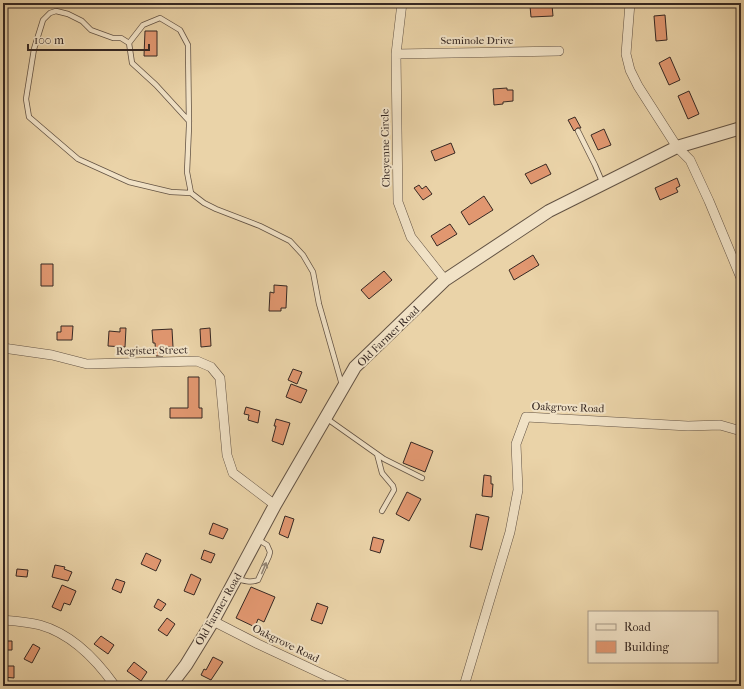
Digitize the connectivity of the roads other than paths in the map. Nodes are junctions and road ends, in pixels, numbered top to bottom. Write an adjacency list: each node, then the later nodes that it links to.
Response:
1 (402, 3): 5 (street, Cheyenne Circle)
2 (630, 3): 9 (street)
3 (129, 43): 6 (lane); 6 (lane); 11 (lane)
4 (559, 51): 5 (street, Seminole Drive)
5 (396, 54): 13 (street, Cheyenne Circle)
6 (189, 121): 11 (lane)
7 (741, 128): 9 (street, Old Farmer Road)
8 (578, 131): 10 (lane)
9 (677, 147): 10 (street, Old Farmer Road); 12 (street)
10 (603, 184): 13 (street, Old Farmer Road)
11 (191, 193): 15 (lane)
12 (741, 278)
13 (445, 280): 15 (street, Old Farmer Road)
14 (3, 348): 20 (street, Register Street)
15 (343, 388): 16 (street, Old Farmer Road)
16 (326, 418): 18 (lane); 20 (street, Old Farmer Road)
17 (741, 431): 29 (street, Oakgrove Road)
18 (377, 454): 19 (lane); 21 (lane)
19 (422, 478)
20 (275, 505): 22 (street, Old Farmer Road)
21 (382, 511)
22 (257, 539): 23 (street, Old Farmer Road); 23 (lane, one-way to 22)
23 (236, 579): 25 (street, Old Farmer Road)
24 (3, 620): 26 (street)
25 (213, 620): 27 (street, Old Farmer Road); 28 (street, Oakgrove Road)
26 (115, 686)
27 (170, 686)
28 (348, 686)
29 (464, 686)

